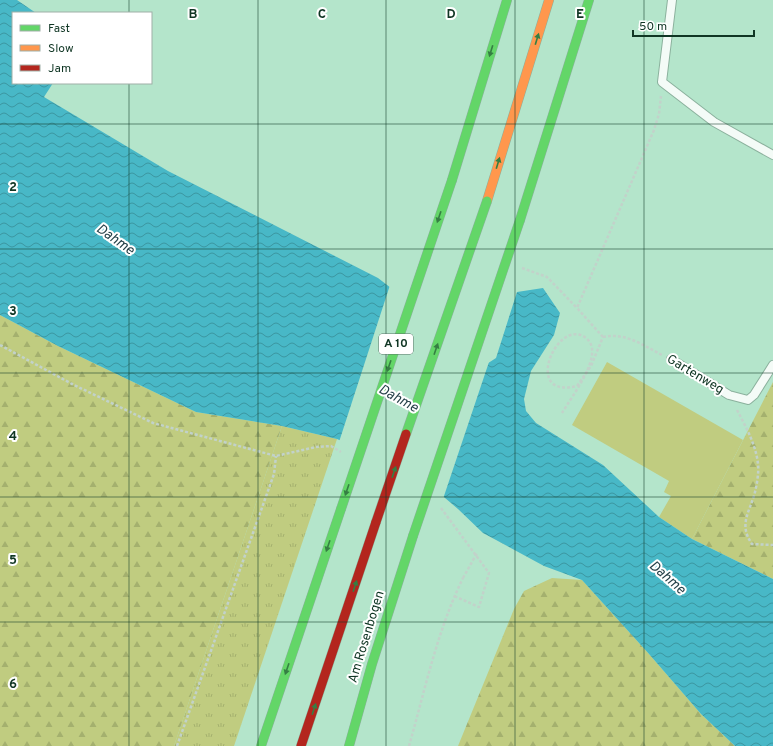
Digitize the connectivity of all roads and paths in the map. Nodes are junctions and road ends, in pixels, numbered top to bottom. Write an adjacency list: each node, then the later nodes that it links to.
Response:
1 (507, 0): 18 (main road, A 10, one-way to 18, bridge)
2 (549, 0): 19 (main road, one-way to 2, bridge)
3 (589, 0): 20 (main road, Am Rosenbogen, bridge)
4 (672, 0): 5 (lane)
5 (662, 82): 6 (lane); 7 (path)
6 (773, 155)
7 (603, 337): 9 (path, Gartenweg); 12 (path, bridge)
8 (0, 345): 17 (path)
9 (671, 359): 11 (lane, Gartenweg)
10 (773, 365): 11 (lane, Gartenweg)
11 (729, 395): 13 (path)
12 (562, 413)
13 (773, 545)
14 (477, 553): 15 (path, bridge)
15 (454, 596): 16 (path); 21 (path)
16 (479, 607)
17 (177, 746)
18 (261, 746)
19 (302, 746)
20 (349, 746)
21 (409, 746)

